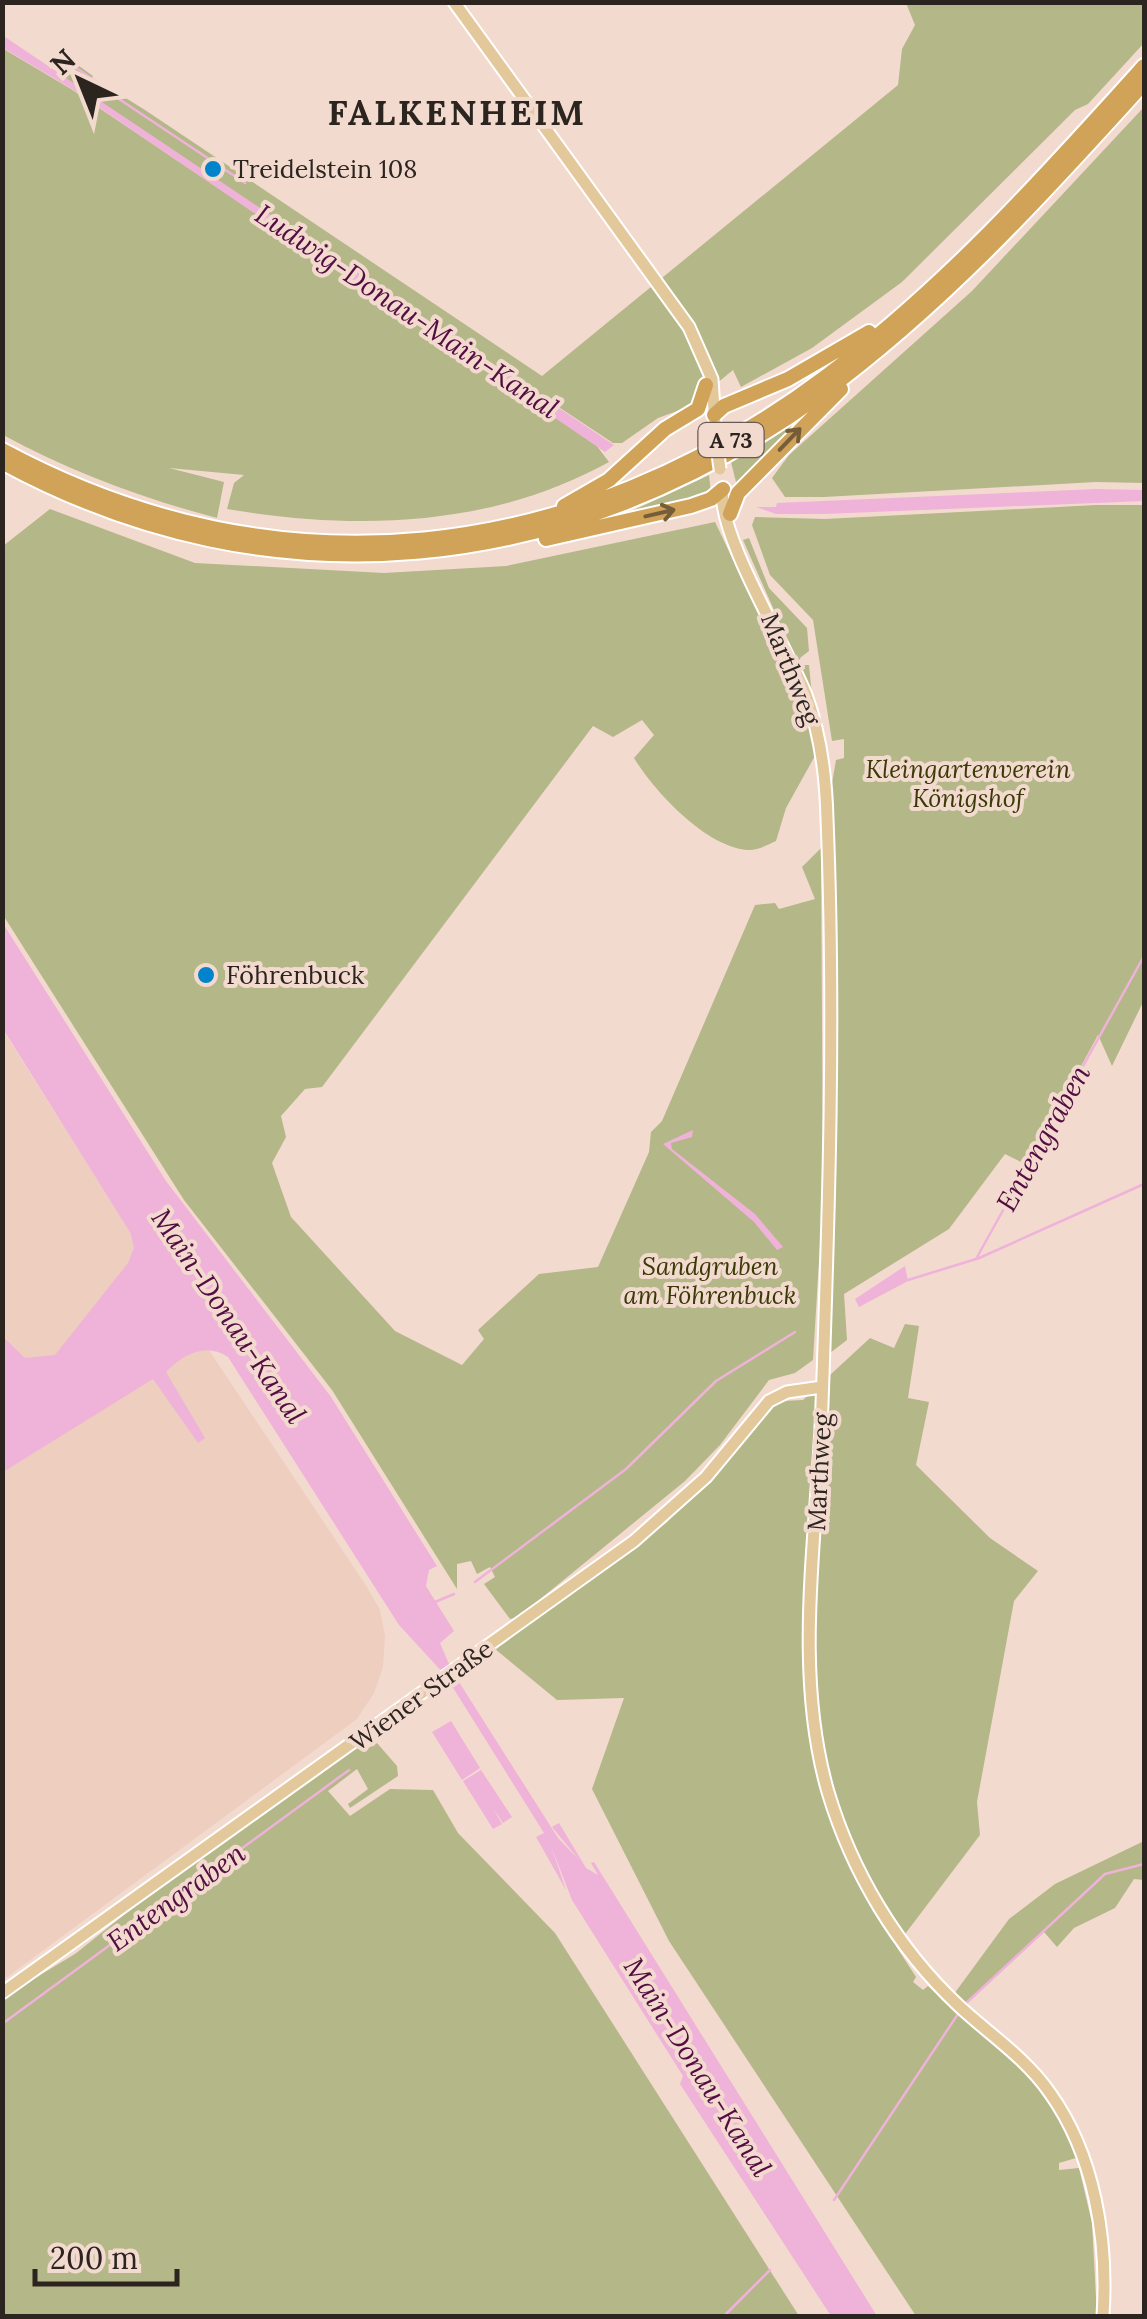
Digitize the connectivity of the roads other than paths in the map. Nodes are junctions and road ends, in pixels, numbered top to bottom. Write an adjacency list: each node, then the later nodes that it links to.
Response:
1 (454, 2): 6 (main road)
2 (1144, 66): 4 (highway, A 73)
3 (1144, 83): 5 (highway, A 73)
4 (920, 298): 7 (highway); 16 (highway, A 73)
5 (888, 342): 13 (highway, A 73, one-way to 5); 17 (highway, A 73)
6 (711, 391): 7 (highway); 8 (highway, A 73); 9 (main road, Marthweg)
7 (737, 400): 9 (highway)
8 (688, 416): 9 (highway, A 73); 16 (highway, A 73)
9 (715, 419): 12 (main road, Marthweg, bridge)
10 (2, 450): 16 (highway, A 73)
11 (2, 462): 17 (highway, A 73)
12 (721, 480): 13 (highway, A 73); 14 (highway); 15 (main road, Marthweg)
13 (744, 486): 15 (highway, A 73)
14 (692, 506): 15 (highway); 17 (highway, one-way to 14)
15 (728, 520): 18 (main road, Marthweg)
16 (513, 527)
17 (496, 542)
18 (822, 1387): 19 (main road, Wiener Straße); 20 (main road, Marthweg)
19 (2, 1993)
20 (1103, 2316)

